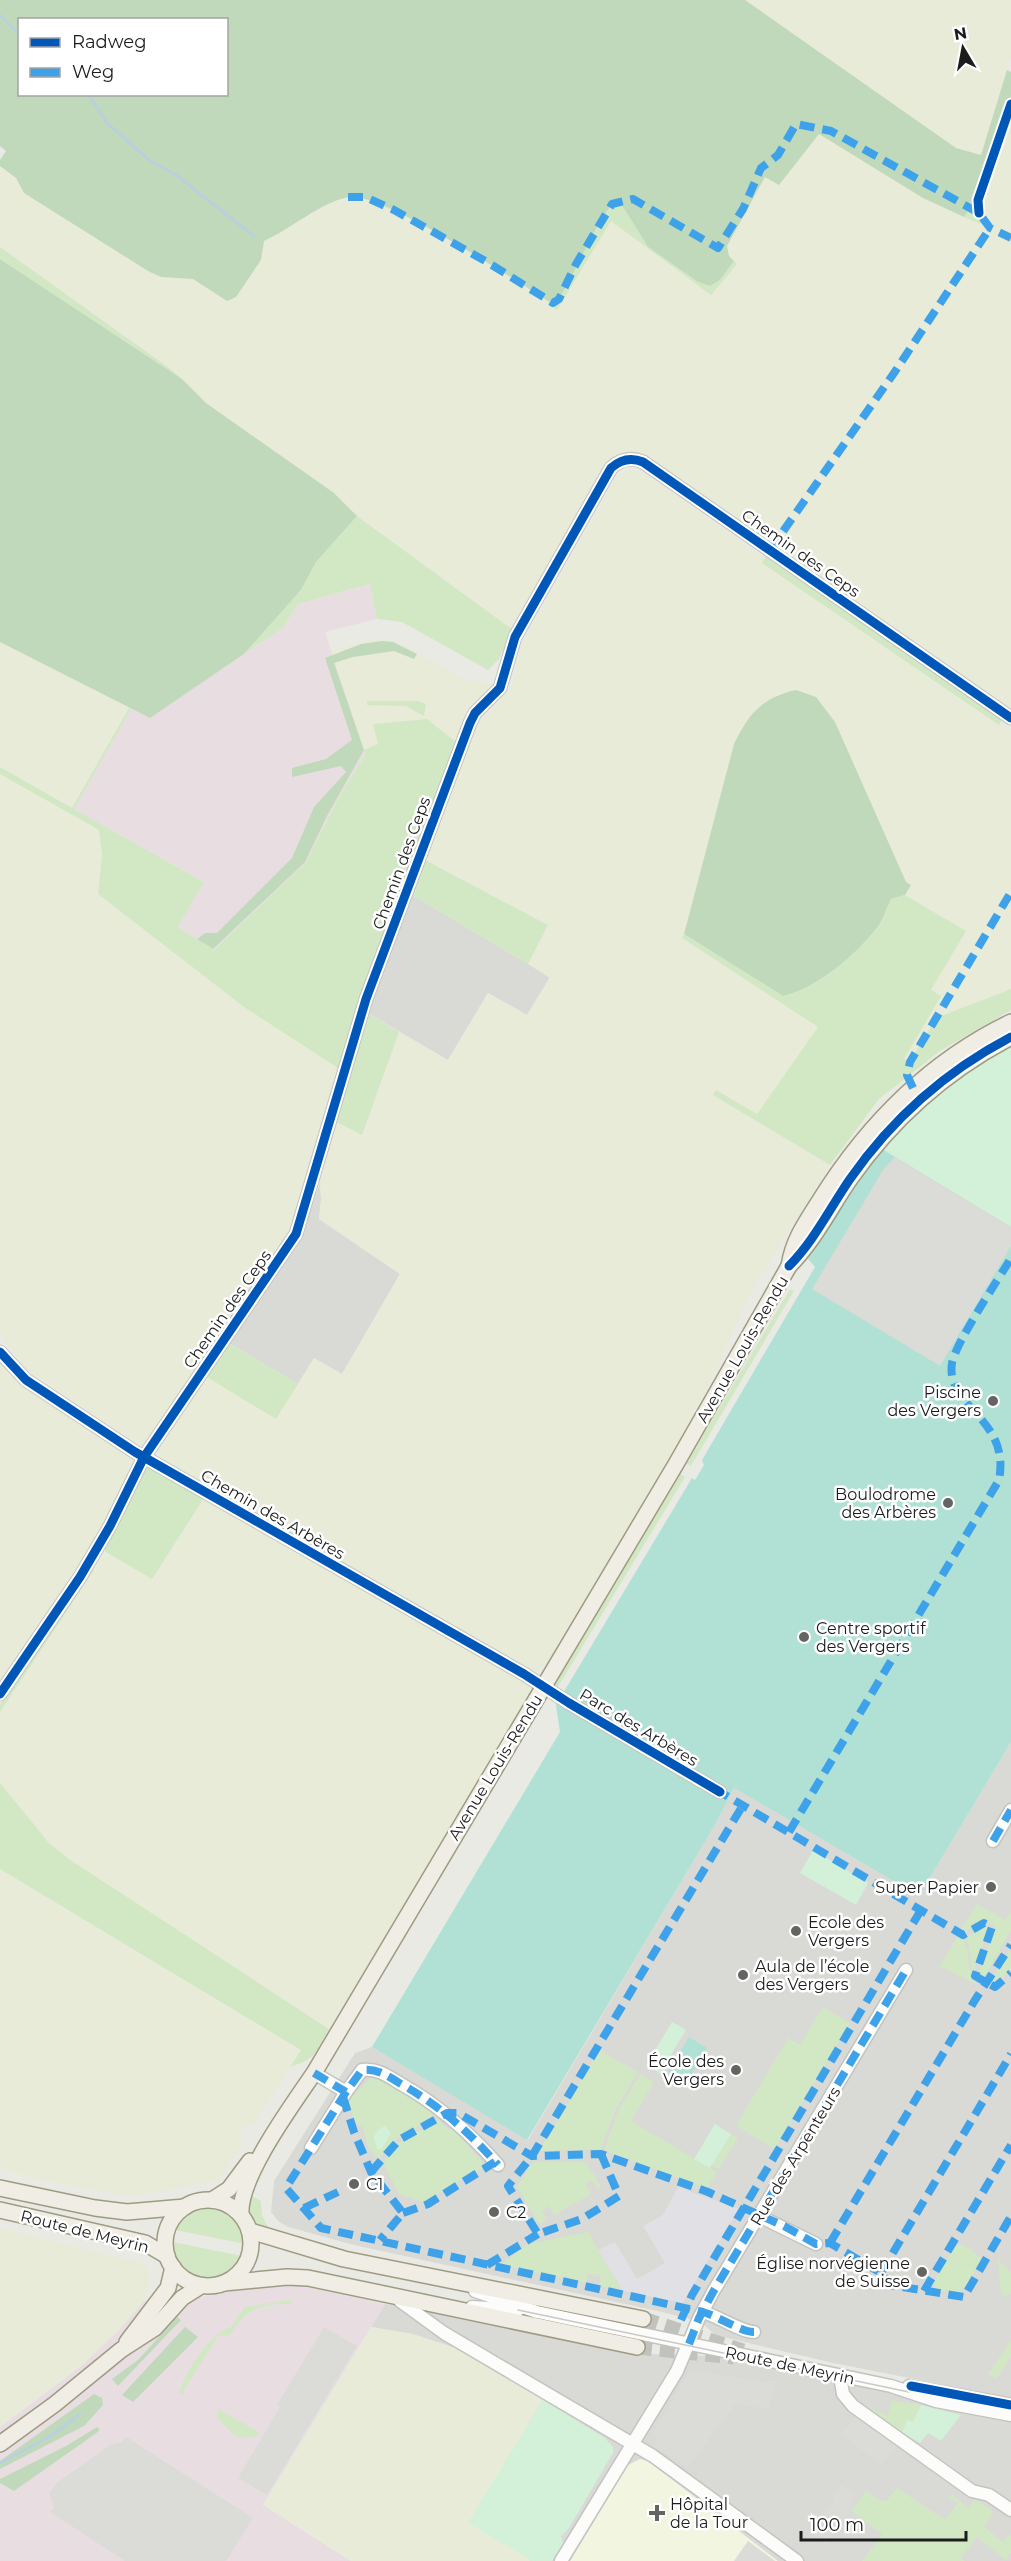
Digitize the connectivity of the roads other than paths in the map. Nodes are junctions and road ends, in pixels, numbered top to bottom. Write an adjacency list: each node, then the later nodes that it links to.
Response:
1 (1011, 718): 6 (street, Chemin des Ceps)
2 (1011, 1022): 4 (main road, Avenue Louis-Rendu)
3 (1011, 1037): 4 (main road, Avenue Louis-Rendu)
4 (789, 1266): 7 (main road, Avenue Louis-Rendu)
5 (0, 1352): 6 (street, Chemin des Arbères)
6 (144, 1457): 7 (street, Chemin des Arbères); 8 (street, Chemin des Ceps)
7 (543, 1685): 9 (street, Parc des Arbères); 13 (main road, Avenue Louis-Rendu)
8 (0, 1694)
9 (720, 1792)
10 (1011, 1810): 11 (street)
11 (993, 1841)
12 (906, 1970): 23 (street, Rue des Arpenteurs)
13 (314, 2073): 14 (street); 15 (main road, Avenue Louis-Rendu)
14 (346, 2092): 16 (street); 17 (street)
15 (269, 2142): 19 (main road, Avenue Louis-Rendu); 22 (main road, Avenue Louis-Rendu)
16 (310, 2148)
17 (498, 2165)
18 (0, 2188): 20 (main road, Route de Meyrin)
19 (212, 2200): 20 (main road); 22 (main road)
20 (185, 2207): 26 (main road)
21 (0, 2210): 26 (main road, Route de Meyrin)
22 (241, 2215): 24 (main road)
23 (759, 2216): 25 (street); 33 (street, Rue des Arpenteurs)
24 (250, 2231): 27 (main road); 28 (main road)
25 (816, 2244)
26 (170, 2262): 29 (main road); 38 (main road)
27 (441, 2280): 32 (street); 34 (main road)
28 (224, 2283): 29 (main road); 30 (main road)
29 (201, 2286): 38 (main road)
30 (386, 2293): 31 (main road); 44 (street)
31 (436, 2304): 32 (street); 37 (main road)
32 (537, 2312): 36 (street, Route de Meyrin)
33 (703, 2312): 35 (street); 36 (street, Rue des Arpenteurs)
34 (643, 2319)
35 (754, 2332)
36 (689, 2344): 39 (street, Route de Meyrin); 44 (street, Rue des Arpenteurs)
37 (637, 2347)
38 (121, 2350): 43 (main road)
39 (840, 2376): 40 (street, Route de Meyrin); 45 (street)
40 (891, 2386): 41 (street, Route de Meyrin); 42 (street, Route de Meyrin)
41 (1011, 2405)
42 (1011, 2415)
43 (0, 2444)
44 (633, 2444): 46 (street, Rue des Arpenteurs); 47 (street)
45 (1011, 2510)
46 (561, 2561)
47 (797, 2561)

